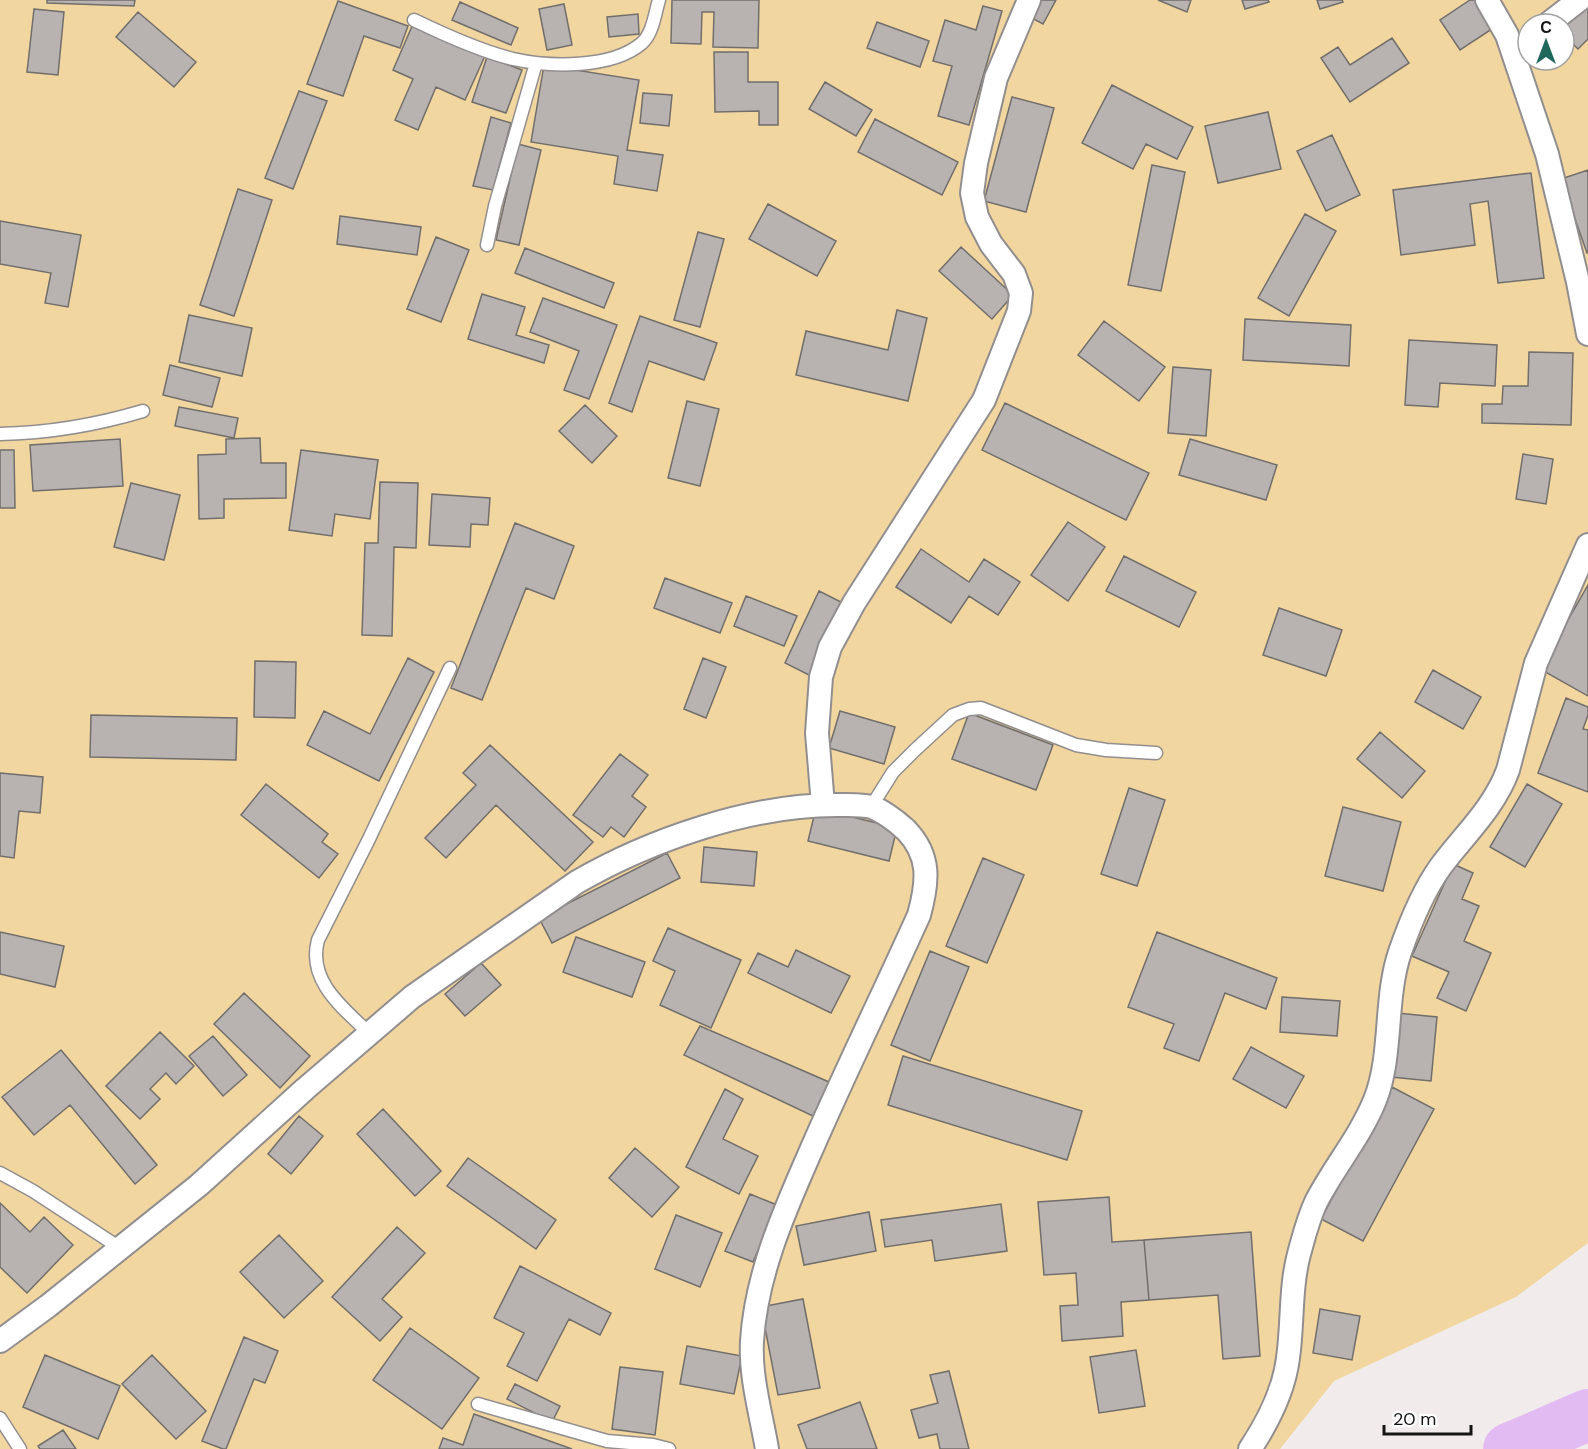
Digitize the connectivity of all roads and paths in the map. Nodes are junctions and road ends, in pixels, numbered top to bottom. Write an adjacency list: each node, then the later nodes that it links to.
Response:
1 (658, 0): 8 (lane)
2 (1029, 0): 17 (street)
3 (1487, 0): 7 (street)
4 (1579, 0): 5 (street)
5 (1564, 12)
6 (414, 21): 8 (lane)
7 (1516, 43)
8 (536, 63): 10 (lane)
9 (1526, 72): 11 (street)
10 (487, 244)
11 (1588, 334)
12 (143, 411): 13 (lane)
13 (0, 434)
14 (1588, 546): 28 (street)
15 (450, 668): 19 (lane)
16 (1156, 753): 18 (lane)
17 (823, 805): 18 (street); 19 (street)
18 (871, 807): 27 (street)
19 (369, 1034): 21 (street)
20 (0, 1173): 21 (lane)
21 (120, 1248): 22 (street)
22 (0, 1341)
23 (478, 1404): 26 (lane)
24 (0, 1418): 25 (lane)
25 (21, 1449)
26 (669, 1449)
27 (767, 1449)
28 (1250, 1449)

